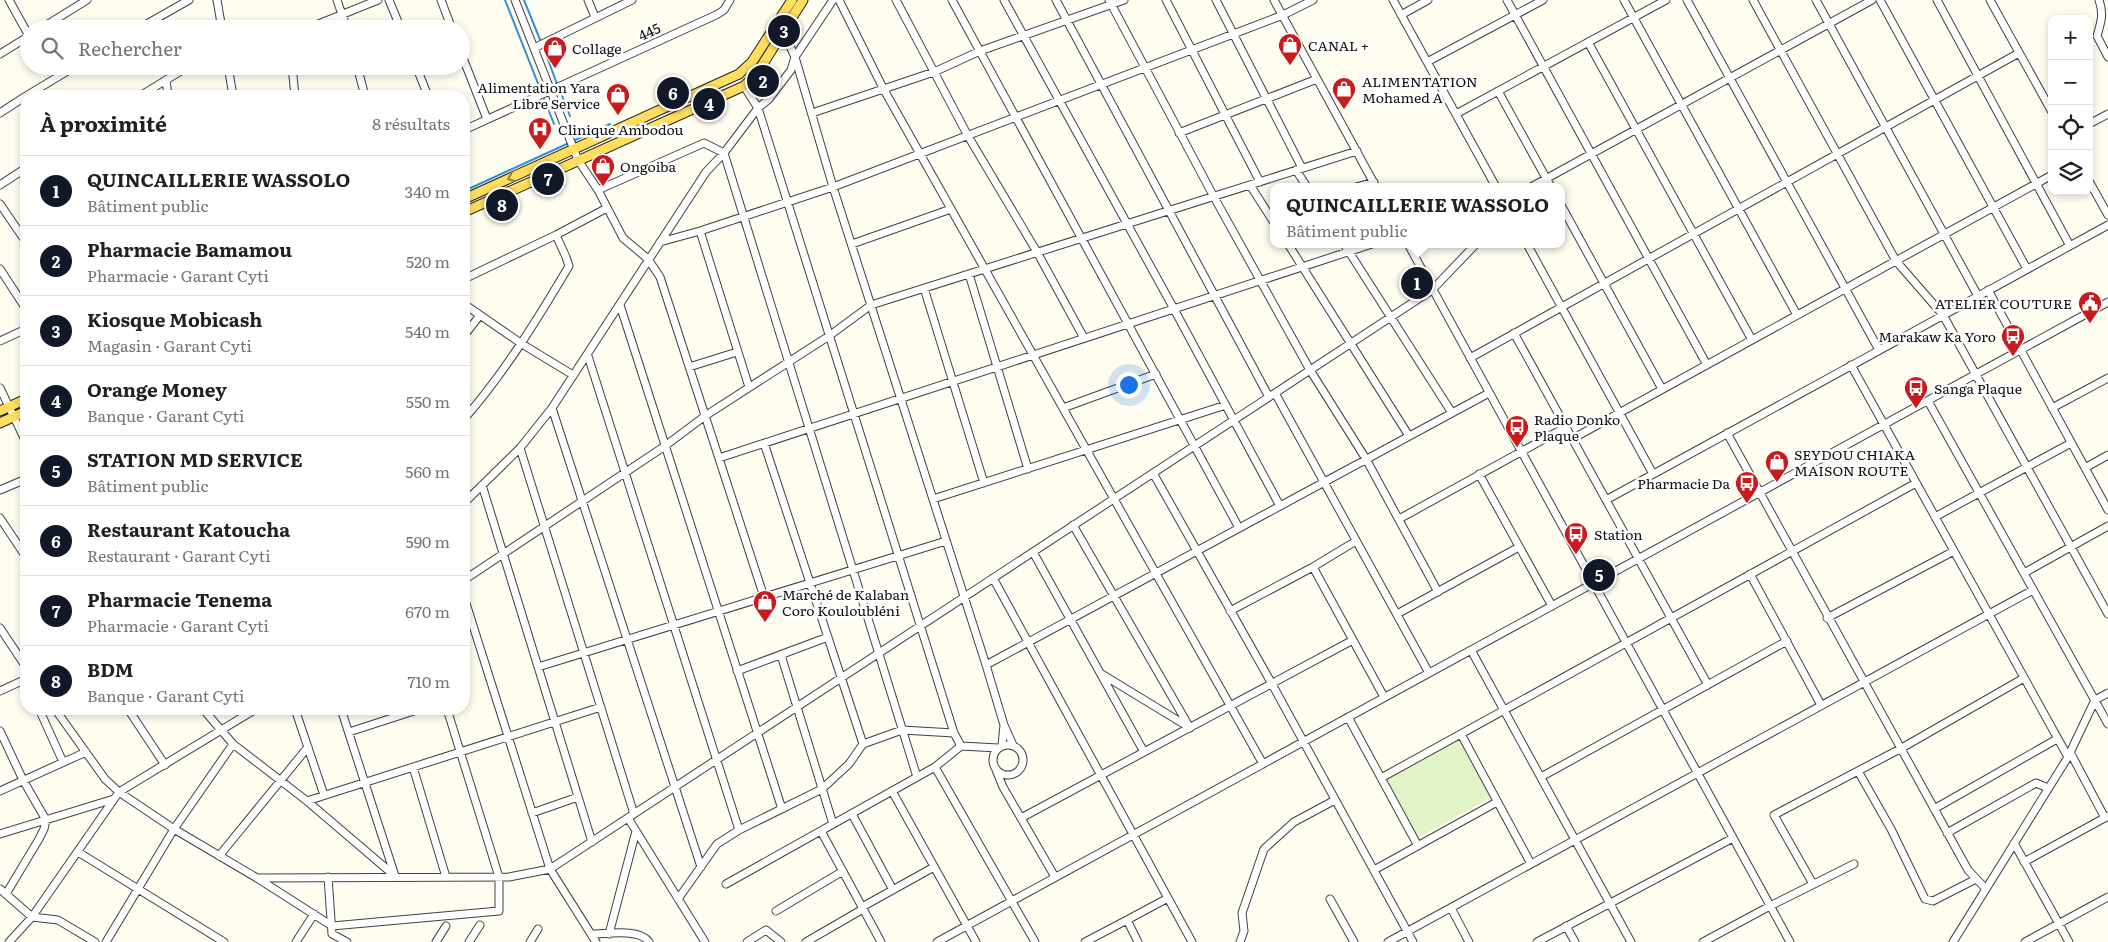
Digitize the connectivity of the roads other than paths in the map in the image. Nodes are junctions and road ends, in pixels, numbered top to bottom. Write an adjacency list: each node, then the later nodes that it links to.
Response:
1 (9, 0): 47 (street)
2 (86, 0): 48 (street)
3 (189, 0): 49 (street)
4 (218, 0): 50 (street)
5 (337, 0): 41 (street)
6 (378, 0): 41 (street)
7 (389, 0): 53 (street)
8 (440, 0): 54 (street)
9 (515, 0): 62 (street)
10 (588, 0): 45 (street)
11 (632, 0): 45 (street)
12 (730, 0): 95 (street, 445)
13 (792, 0): 117 (main road)
14 (802, 0): 57 (main road)
15 (896, 0): 73 (street)
16 (952, 0): 65 (street)
17 (1004, 0): 59 (street)
18 (1056, 0): 55 (street)
19 (1124, 0): 39 (street)
20 (1166, 0): 63 (street)
21 (1216, 0): 58 (street)
22 (1274, 0): 42 (street)
23 (1313, 0): 42 (street)
24 (1393, 0): 43 (street)
25 (1428, 0): 43 (street)
26 (1507, 0): 44 (street)
27 (1543, 0): 44 (street)
28 (1624, 0): 46 (street)
29 (1666, 0): 46 (street)
30 (1687, 0): 82 (street)
31 (1752, 0): 64 (street)
32 (1816, 0): 56 (street)
33 (1872, 0): 40 (street)
34 (1880, 0): 99 (street)
35 (1937, 0): 81 (street)
36 (1990, 0): 66 (street)
37 (2099, 0): 69 (street)
38 (839, 1): 68 (street); 87 (street)
39 (1110, 2): 55 (street); 72 (street)
40 (1861, 3): 56 (street)
41 (342, 13): 51 (street); 52 (street)
42 (1283, 15): 58 (street); 83 (street)
43 (1401, 15): 70 (street)
44 (1515, 15): 70 (street); 71 (street)
45 (595, 17): 62 (street)
46 (1633, 18): 61 (street); 101 (street)
47 (20, 20)
48 (54, 20)
49 (154, 20)
50 (221, 20)
51 (326, 20)
52 (344, 20)
53 (397, 20)
54 (448, 20)
55 (1067, 20): 59 (street); 85 (street)
56 (1829, 24): 64 (street); 113 (street)
57 (783, 30): 68 (street); 86 (main road)
58 (1234, 34): 63 (street); 97 (street)
59 (1023, 37): 65 (street); 100 (street)
60 (20, 42): 67 (street)
61 (1588, 42): 71 (street); 114 (street)
62 (534, 48): 95 (street)
63 (1192, 50): 72 (street); 108 (street)
64 (1780, 50): 82 (street); 122 (street)
65 (980, 51): 73 (street); 109 (street)
66 (2019, 53): 81 (street); 102 (street)
67 (0, 54)
68 (795, 57): 103 (street); 105 (street)
69 (2108, 57)
70 (1427, 62): 106 (street)
71 (1544, 66): 96 (street); 121 (street)
72 (1145, 69): 85 (street); 115 (street)
73 (934, 72): 87 (street); 116 (street)
74 (64, 75): 88 (street)
75 (174, 75): 84 (street)
76 (230, 75): 91 (street)
77 (293, 75): 92 (street)
78 (359, 75): 93 (street)
79 (420, 75): 94 (street)
80 (470, 75): 110 (street)
81 (1978, 76): 99 (street); 135 (street)
82 (1730, 78): 101 (street); 129 (street)
83 (1317, 79): 97 (street); 118 (street)
84 (166, 80): 89 (street); 90 (street)
85 (1102, 85): 100 (street); 150 (street)
86 (744, 86): 103 (street); 123 (main road)
87 (883, 88): 105 (street); 120 (street)
88 (43, 90)
89 (150, 90)
90 (167, 90)
91 (232, 90)
92 (294, 90)
93 (363, 90)
94 (426, 90)
95 (550, 90): 110 (street, 445); 117 (street)
96 (1498, 91): 106 (street); 127 (street)
97 (1266, 99): 108 (street); 124 (street)
98 (20, 100): 104 (street)
99 (1935, 100): 113 (street); 145 (street)
100 (1060, 101): 109 (street); 155 (street)
101 (1681, 105): 114 (street); 149 (street)
102 (2048, 105)
103 (758, 108): 119 (street); 143 (street)
104 (0, 113)
105 (812, 113): 138 (street)
106 (1456, 114): 132 (street)
107 (2108, 114): 111 (street)
108 (1225, 115): 115 (street); 128 (street)
109 (1016, 117): 116 (street); 162 (street)
110 (487, 119): 112 (street, 445)
111 (2093, 122)
112 (470, 127)
113 (1886, 127): 122 (street); 160 (street)
114 (1636, 129): 121 (street); 159 (street)
115 (1180, 133): 142 (street)
116 (968, 136): 120 (street); 172 (street)
117 (573, 150): 123 (street); 141 (main road, one-way to 141)
118 (1357, 151): 124 (street); 131 (street)
119 (724, 153): 140 (street); 154 (street); 163 (street)
120 (920, 154): 138 (street); 148 (street)
121 (1592, 154): 127 (street); 174 (street)
122 (1837, 154): 129 (street); 176 (street)
123 (578, 160): 140 (street); 147 (main road)
124 (1299, 169): 128 (street); 130 (street)
125 (20, 172): 136 (street)
126 (2048, 177): 135 (street)
127 (1546, 178): 133 (street); 134 (street)
128 (1260, 182): 137 (street)
129 (1787, 182): 149 (street); 186 (street)
130 (1305, 183)
131 (1374, 183)
132 (1494, 183)
133 (1538, 183)
134 (1549, 183)
135 (2036, 184): 145 (street); 165 (street)
136 (0, 185)
137 (1250, 185): 142 (street); 153 (street)
138 (833, 187): 143 (street); 164 (street)
139 (2093, 188): 152 (street)
140 (598, 190): 146 (street)
141 (470, 196)
142 (1214, 197): 150 (street); 183 (street)
143 (788, 202): 154 (street); 206 (street)
144 (0, 204): 158 (street)
145 (1993, 207): 160 (street); 180 (street)
146 (608, 208): 161 (street); 175 (street)
147 (470, 209)
148 (951, 209): 164 (street); 179 (street)
149 (1738, 209): 159 (street); 199 (street)
150 (1169, 211): 155 (street); 189 (street)
151 (1565, 212): 184 (street)
152 (2108, 215)
153 (1270, 216)
154 (743, 217): 157 (street); 218 (street)
155 (1127, 224): 162 (street); 197 (street)
156 (2108, 225): 165 (street)
157 (700, 231): 163 (street); 214 (street)
158 (20, 233)
159 (1693, 234): 174 (street); 208 (street)
160 (1944, 234): 176 (street); 190 (street)
161 (556, 235): 182 (street); 211 (street)
162 (1082, 238): 172 (street); 202 (street)
163 (660, 242): 175 (street)
164 (852, 244): 194 (street)
165 (2070, 246): 180 (street)
166 (1291, 248): 177 (street)
167 (1346, 248): 173 (street)
168 (1360, 248): 173 (street)
169 (1410, 248): 187 (street)
170 (1472, 248): 187 (street)
171 (1529, 248): 195 (street)
172 (1037, 252): 179 (street); 207 (street)
173 (1349, 252): 177 (street); 201 (street)
174 (1649, 258): 184 (street); 219 (street)
175 (648, 260): 193 (street); 221 (street)
176 (1896, 261): 186 (street); 200 (street)
177 (1303, 267): 183 (street); 210 (street)
178 (0, 269): 191 (street)
179 (985, 269): 181 (street); 215 (street)
180 (2027, 269): 188 (street)
181 (969, 274): 185 (street); 222 (street)
182 (470, 276)
183 (1261, 281): 189 (street); 223 (street)
184 (1604, 283): 195 (street); 231 (street)
185 (924, 288): 194 (street); 228 (street)
186 (1846, 288): 199 (street); 212 (street)
187 (1432, 290): 201 (street); 217 (street)
188 (1988, 290): 190 (street); 213 (street)
189 (1215, 296): 197 (street); 233 (street)
190 (1978, 296): 200 (street)
191 (20, 300)
192 (2108, 302): 213 (street)
193 (620, 305): 216 (street); 261 (street)
194 (871, 305): 206 (street); 234 (street)
195 (1562, 307): 205 (street); 244 (street)
196 (470, 308): 198 (street)
197 (1174, 309): 202 (street); 237 (street)
198 (480, 315): 203 (street); 211 (street)
199 (1797, 315): 208 (street)
200 (1943, 315): 212 (street); 225 (street)
201 (1390, 317): 210 (street); 243 (street)
202 (1129, 324): 207 (street); 224 (street)
203 (470, 328)
204 (20, 332): 209 (street)
205 (1514, 333): 217 (street); 253 (street)
206 (829, 336): 218 (street); 246 (street)
207 (1084, 338): 215 (street)
208 (1752, 340): 219 (street)
209 (0, 341)
210 (1351, 343): 223 (street); 257 (street)
211 (522, 344): 226 (street); 242 (street)
212 (1880, 350): 220 (street)
213 (2021, 350): 225 (street); 240 (street)
214 (737, 352): 221 (street); 230 (street)
215 (1034, 355): 222 (street); 239 (street)
216 (588, 356): 226 (street); 272 (street)
217 (1470, 358): 232 (street)
218 (788, 362): 230 (street); 254 (street)
219 (1707, 365): 231 (street)
220 (1851, 365): 252 (street); 256 (street)
221 (689, 366): 247 (street)
222 (997, 367): 228 (street); 271 (street)
223 (1310, 370): 233 (street); 268 (street)
224 (1156, 374): 239 (street); 249 (street)
225 (1977, 374): 235 (street); 269 (street)
226 (573, 375): 238 (street)
227 (2108, 378): 240 (street)
228 (952, 382): 234 (street); 278 (street)
229 (0, 388): 241 (street)
230 (749, 388): 247 (street)
231 (1662, 389): 244 (street)
232 (1489, 393): 243 (street); 265 (street)
233 (1272, 395): 250 (street); 277 (street)
234 (901, 398): 246 (street); 285 (street)
235 (1928, 401): 252 (street); 283 (street)
236 (20, 402): 241 (main road)
237 (1226, 405): 249 (street); 250 (street)
238 (552, 408): 263 (street); 287 (street)
239 (1063, 408): 264 (street)
240 (2052, 408): 260 (street)
241 (4, 409): 248 (street)
242 (470, 412)
243 (1452, 413): 257 (street)
244 (1620, 413): 258 (street); 275 (street)
245 (20, 414): 248 (main road)
246 (854, 414): 254 (street); 308 (street)
247 (705, 416): 261 (street); 267 (street)
248 (13, 417): 251 (main road); 255 (street)
249 (1181, 420): 262 (street); 264 (street)
250 (1234, 420): 262 (street); 289 (street)
251 (0, 423)
252 (1884, 424): 279 (street); 282 (street)
253 (1566, 427): 258 (street); 265 (street)
254 (809, 428): 259 (street); 311 (street)
255 (20, 430)
256 (1726, 434): 275 (street); 282 (street)
257 (1409, 436): 268 (street)
258 (1572, 439): 288 (street)
259 (764, 443): 267 (street); 317 (street)
260 (2071, 443): 269 (street); 270 (street)
261 (665, 446): 272 (street); 326 (street)
262 (1195, 446): 273 (street); 297 (street)
263 (520, 448): 280 (street); 295 (street)
264 (1087, 451): 271 (street); 286 (street)
265 (1521, 452): 274 (street); 318 (street)
266 (2108, 455): 270 (street)
267 (719, 458): 322 (street)
268 (1366, 459): 277 (street); 293 (street)
269 (2028, 467): 283 (street); 301 (street)
270 (2085, 468): 290 (street)
271 (1028, 469): 278 (street)
272 (625, 472): 287 (street); 334 (street)
273 (1153, 473): 286 (street); 303 (street)
274 (1479, 474): 293 (street); 300 (street)
275 (1653, 474): 288 (street)
276 (20, 482): 281 (street)
277 (1324, 482): 289 (street); 298 (street)
278 (984, 483): 285 (street)
279 (1916, 483): 292 (street); 307 (street)
280 (482, 485): 284 (street); 305 (street)
281 (0, 490)
282 (1760, 492): 307 (street); 309 (street)
283 (1979, 493): 292 (street); 313 (street)
284 (470, 497)
285 (933, 499): 299 (street)
286 (1114, 499): 294 (street); 312 (street)
287 (582, 500): 295 (street); 339 (street)
288 (1606, 500): 309 (street)
289 (1280, 506): 297 (street)
290 (2108, 510)
291 (0, 518): 302 (street)
292 (1935, 518): 304 (street)
293 (1398, 519): 320 (street)
294 (1073, 525): 306 (street); 321 (street)
295 (544, 526): 305 (street); 345 (street)
296 (2108, 526): 301 (street)
297 (1240, 528): 303 (street)
298 (1356, 540): 310 (street); 327 (street)
299 (946, 541): 308 (street); 323 (street)
300 (1519, 547): 320 (street); 324 (street)
301 (2071, 547): 313 (street); 329 (street)
302 (20, 548)
303 (1197, 551): 312 (street); 325 (street)
304 (1954, 551): 328 (street); 332 (street)
305 (503, 552): 315 (street); 350 (street)
306 (1033, 552): 316 (street); 333 (street)
307 (1791, 552): 314 (street); 332 (street)
308 (898, 556): 311 (street); 335 (street)
309 (1638, 558): 318 (street); 331 (street)
310 (1313, 567): 325 (street); 340 (street)
311 (853, 570): 317 (street); 346 (street)
312 (1156, 573): 321 (street); 365 (street)
313 (2024, 573): 319 (street)
314 (1750, 574): 331 (street); 341 (street)
315 (470, 576)
316 (993, 578): 323 (street); 342 (street)
317 (810, 583): 322 (street); 337 (street)
318 (1592, 583): 324 (street); 343 (street)
319 (2033, 590): 328 (street); 363 (street)
320 (1438, 592): 327 (street)
321 (1114, 596): 333 (street); 384 (street)
322 (764, 597): 326 (street)
323 (964, 597): 335 (street); 349 (street)
324 (1552, 606): 344 (street)
325 (1230, 611): 358 (street)
326 (718, 612): 334 (street); 351 (street)
327 (1396, 614): 353 (street)
328 (1988, 614): 355 (street); 357 (street)
329 (2108, 614)
330 (470, 616): 392 (street)
331 (1671, 618): 343 (street); 359 (street)
332 (1828, 618): 357 (street)
333 (1070, 619): 342 (street); 352 (street)
334 (674, 625): 339 (street); 408 (street)
335 (920, 626): 346 (street); 390 (street)
336 (0, 628): 338 (street)
337 (828, 637): 347 (street); 354 (street)
338 (3, 639): 348 (street)
339 (627, 640): 345 (street); 425 (street)
340 (1353, 640): 358 (street); 362 (street)
341 (1786, 641): 359 (street); 364 (street)
342 (1028, 642): 349 (street); 418 (street)
343 (1626, 643): 368 (street); 369 (street)
344 (1471, 650): 353 (street); 368 (street)
345 (584, 653): 350 (street); 366 (street)
346 (878, 654): 354 (street); 385 (street)
347 (781, 655): 351 (street); 367 (street)
348 (20, 660)
349 (986, 665): 383 (street)
350 (538, 667): 381 (street)
351 (737, 671): 389 (street)
352 (1100, 673): 384 (street); 405 (street)
353 (1429, 673): 362 (street)
354 (841, 678): 367 (street); 396 (street)
355 (2024, 678): 393 (street); 402 (street)
356 (20, 682): 360 (street)
357 (1864, 682): 364 (street); 402 (street)
358 (1272, 684): 365 (street); 394 (street)
359 (1708, 685): 369 (street)
360 (0, 691)
361 (2108, 693): 363 (street)
362 (1384, 698): 380 (street)
363 (2095, 700): 382 (street); 406 (street)
364 (1821, 705): 416 (street)
365 (1230, 706): 384 (street); 411 (street)
366 (601, 707): 381 (street); 442 (street)
367 (797, 707): 389 (street); 428 (street)
368 (1504, 710): 391 (street); 420 (street)
369 (1662, 710): 416 (street); 420 (street)
370 (42, 715): 409 (street)
371 (59, 715): 403 (street)
372 (132, 715): 410 (street)
373 (208, 715): 387 (street)
374 (245, 715): 387 (street)
375 (297, 715): 400 (street)
376 (343, 715): 388 (street)
377 (401, 715): 379 (street)
378 (449, 715): 404 (street)
379 (395, 717): 388 (street)
380 (1348, 717): 394 (street); 421 (street)
381 (555, 722): 392 (street); 433 (street)
382 (2108, 724)
383 (1004, 725): 397 (street); 399 (street)
384 (1190, 728): 405 (street)
385 (902, 730): 390 (street); 396 (street); 419 (street)
386 (0, 731): 422 (street)
387 (220, 731): 395 (street); 410 (street)
388 (349, 732): 424 (street)
389 (756, 733): 408 (street); 438 (street)
390 (954, 733): 398 (street)
391 (1461, 734): 421 (street); 437 (street)
392 (508, 737): 404 (street); 440 (street)
393 (2057, 739): 406 (street); 439 (street)
394 (1303, 742): 411 (street); 435 (street)
395 (233, 744): 423 (street); 447 (street)
396 (863, 744): 428 (street)
397 (1013, 745): 399 (street); 417 (street)
398 (961, 746): 401 (street); 413 (street)
399 (1000, 746): 401 (street); 407 (street)
400 (308, 747): 423 (street); 432 (street)
401 (979, 747): 407 (street)
402 (1900, 749): 415 (street); 439 (street)
403 (86, 752): 409 (street); 431 (street)
404 (460, 752): 412 (street); 472 (street)
405 (1144, 752): 418 (street)
406 (2069, 755): 427 (street); 443 (street)
407 (992, 759): 414 (street)
408 (716, 760): 425 (street); 448 (street)
409 (63, 762): 422 (street)
410 (165, 764): 431 (street)
411 (1263, 764): 453 (street)
412 (413, 767): 424 (street); 470 (street)
413 (935, 767): 419 (street); 486 (street)
414 (996, 770): 417 (street); 426 (street)
415 (1858, 771): 475 (street); 477 (street)
416 (1697, 773): 454 (street); 455 (street)
417 (1007, 775): 426 (street)
418 (1101, 775): 444 (street); 453 (street)
419 (917, 777): 430 (street)
420 (1541, 777): 455 (street)
421 (1381, 778): 458 (street)
422 (23, 780): 429 (street); 445 (street)
423 (280, 780): 436 (street); 460 (street)
424 (365, 782): 432 (street); 469 (street)
425 (674, 787): 442 (street); 464 (street)
426 (1002, 787): 444 (street)
427 (2048, 788): 451 (street); 457 (street)
428 (822, 789): 438 (street); 446 (street)
429 (0, 790)
430 (892, 791): 441 (street); 465 (street)
431 (118, 792): 434 (street); 447 (street)
432 (324, 795): 436 (street)
433 (578, 797): 440 (street); 456 (street)
434 (114, 799): 445 (street); 459 (street)
435 (1335, 800): 467 (street); 528 (street)
436 (307, 801): 469 (street)
437 (1498, 802): 458 (street); 462 (street)
438 (782, 809): 448 (street)
439 (1934, 809): 451 (street)
440 (532, 813): 466 (street)
441 (852, 814): 446 (street); 480 (street)
442 (631, 816): 449 (street); 456 (street)
443 (2107, 817): 461 (street)
444 (1021, 818): 474 (street)
445 (46, 820): 452 (street); 481 (street)
446 (833, 824): 450 (street)
447 (174, 829): 460 (street); 478 (street)
448 (738, 830): 464 (street)
449 (636, 831): 483 (street); 504 (street)
450 (821, 831): 468 (street); 476 (street)
451 (1947, 833): 475 (street)
452 (0, 834)
453 (1133, 835): 474 (street); 484 (street)
454 (1733, 838): 487 (street); 488 (street)
455 (1575, 840): 462 (street); 487 (street)
456 (592, 842): 466 (street)
457 (2014, 843): 461 (street); 479 (street)
458 (1418, 846): 467 (street)
459 (78, 852): 478 (street); 493 (street)
460 (219, 856): 473 (street)
461 (2024, 862): 495 (street)
462 (1531, 864): 490 (street)
463 (1854, 864): 477 (street)
464 (701, 867): 483 (street)
465 (934, 867): 480 (street); 499 (street)
466 (550, 869): 472 (street); 503 (street)
467 (1374, 870): 502 (street)
468 (843, 872): 489 (street); 491 (street)
469 (395, 876): 470 (street); 471 (street)
470 (446, 876): 472 (street)
471 (328, 877): 473 (street); 497 (street)
472 (498, 877): 497 (street)
473 (257, 878): 492 (street)
474 (1055, 878): 486 (street)
475 (1976, 879): 479 (street)
476 (726, 884)
477 (1813, 884): 488 (street)
478 (138, 889): 507 (street); 508 (street)
479 (1986, 889): 538 (street)
480 (893, 890): 489 (street)
481 (3, 892): 493 (street)
482 (2108, 897): 495 (street)
483 (678, 898): 517 (street)
484 (1168, 898): 494 (street); 527 (street)
485 (1330, 899): 529 (street)
486 (1013, 900): 499 (street); 524 (street)
487 (1610, 903): 500 (street); 535 (street)
488 (1770, 906): 536 (street); 537 (street)
489 (863, 908): 520 (street); 521 (street)
490 (1451, 908): 502 (street); 532 (street)
491 (776, 911)
492 (314, 914): 497 (street); 509 (street)
493 (32, 917): 505 (street); 506 (street)
494 (1127, 920): 525 (street); 526 (street)
495 (2059, 924): 539 (street); 540 (street)
496 (480, 925): 512 (street)
497 (332, 926): 510 (street)
498 (446, 926): 511 (street)
499 (967, 926): 522 (street); 523 (street)
500 (1566, 926): 533 (street); 534 (street)
501 (538, 929): 513 (street)
502 (1408, 932): 530 (street); 531 (street)
503 (592, 934): 504 (street); 514 (street); 515 (street)
504 (609, 934): 516 (street)
505 (92, 941)
506 (9, 942)
507 (106, 942)
508 (224, 942)
509 (296, 942)
510 (347, 942)
511 (436, 942)
512 (469, 942)
513 (530, 942)
514 (587, 942)
515 (596, 942)
516 (648, 942)
517 (705, 942)
518 (747, 942): 519 (street)
519 (782, 942)
520 (806, 942)
521 (881, 942)
522 (937, 942)
523 (976, 942)
524 (1035, 942)
525 (1085, 942)
526 (1138, 942)
527 (1192, 942)
528 (1240, 942)
529 (1354, 942)
530 (1388, 942)
531 (1413, 942)
532 (1469, 942)
533 (1537, 942)
534 (1575, 942)
535 (1631, 942)
536 (1704, 942)
537 (1790, 942)
538 (1953, 942)
539 (2026, 942)
540 (2069, 942)

